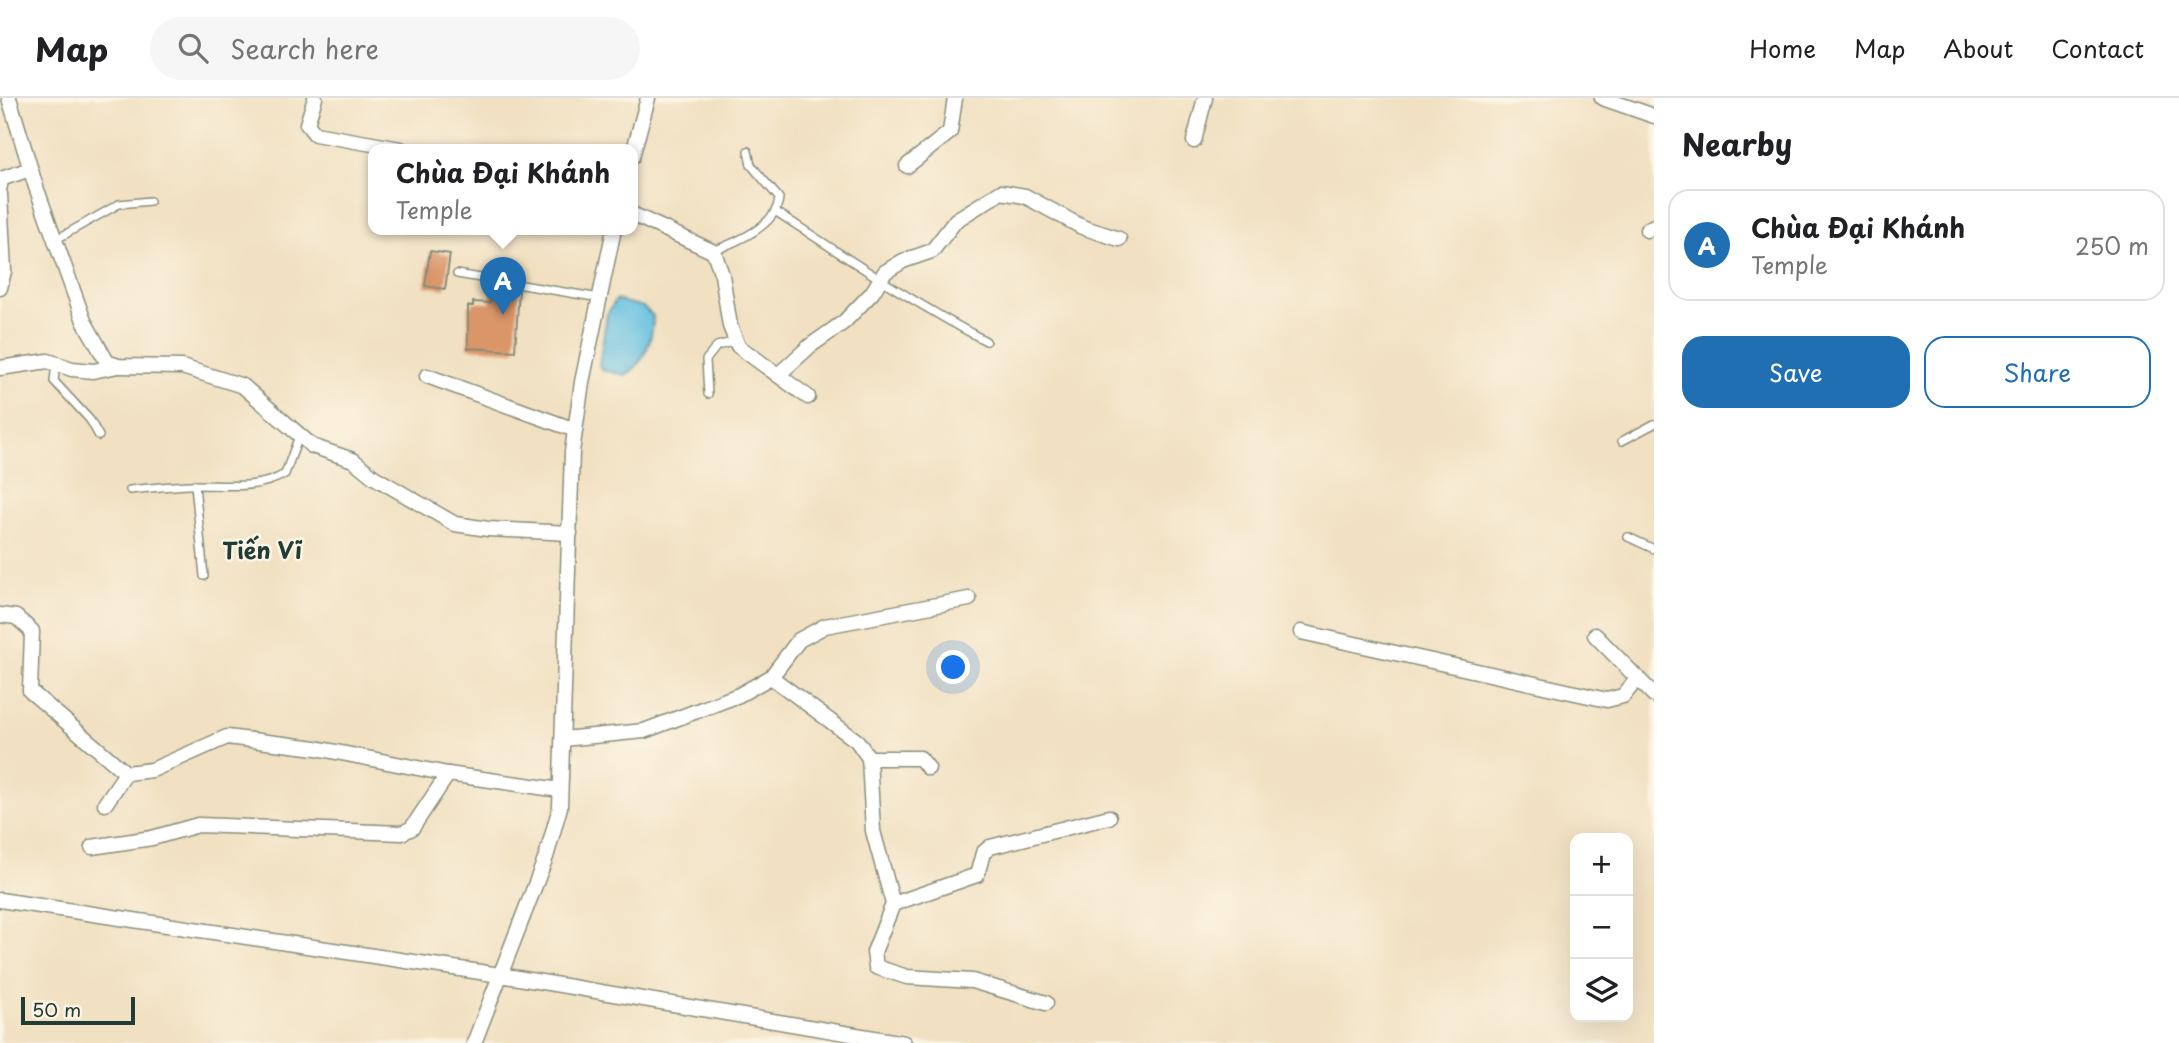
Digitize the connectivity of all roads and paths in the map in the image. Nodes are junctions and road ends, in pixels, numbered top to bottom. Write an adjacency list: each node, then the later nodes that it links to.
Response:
1 (9, 98): 13 (street)
2 (315, 98): 9 (street)
3 (648, 98): 10 (street)
4 (955, 98): 12 (street)
5 (1205, 98): 8 (street)
6 (1602, 98): 7 (street)
7 (1654, 116)
8 (1194, 141)
9 (372, 144)
10 (636, 144)
11 (748, 151): 17 (lane)
12 (907, 166)
13 (30, 169): 14 (street); 21 (street)
14 (0, 187)
15 (0, 194): 25 (street)
16 (150, 201): 21 (lane)
17 (775, 211): 22 (lane); 24 (lane)
18 (638, 217): 22 (street)
19 (613, 235): 26 (street)
20 (1119, 239): 24 (street)
21 (55, 240): 30 (street)
22 (712, 251): 27 (street)
23 (457, 274): 26 (lane)
24 (880, 281): 28 (lane); 32 (street)
25 (0, 289)
26 (600, 298): 37 (street)
27 (736, 341): 32 (street); 34 (lane)
28 (986, 341)
29 (56, 364): 30 (street); 31 (street); 38 (lane)
30 (118, 366): 39 (street)
31 (0, 368)
32 (778, 375): 35 (street)
33 (427, 376): 37 (street)
34 (708, 394)
35 (808, 397)
36 (1654, 425): 40 (lane)
37 (575, 430): 43 (street)
38 (99, 436)
39 (299, 436): 41 (lane); 43 (street)
40 (1622, 441)
41 (195, 485): 42 (lane); 46 (lane)
42 (130, 490)
43 (570, 533): 54 (street)
44 (1628, 537): 45 (lane)
45 (1654, 549)
46 (204, 576)
47 (969, 599): 51 (street)
48 (0, 615): 57 (street)
49 (1301, 632): 52 (street)
50 (1595, 635): 52 (street)
51 (771, 677): 54 (street); 55 (street)
52 (1638, 678): 53 (street)
53 (1654, 695)
54 (563, 739): 59 (street)
55 (869, 758): 56 (street); 64 (street)
56 (928, 768)
57 (126, 773): 58 (street); 60 (street)
58 (449, 774): 59 (street); 62 (street)
59 (560, 790): 65 (street)
60 (104, 804)
61 (1109, 817): 64 (street)
62 (92, 847)
63 (0, 900): 65 (street)
64 (893, 904): 66 (street)
65 (500, 975): 67 (street); 68 (street)
66 (1046, 1003)
67 (474, 1043)
68 (904, 1043)

